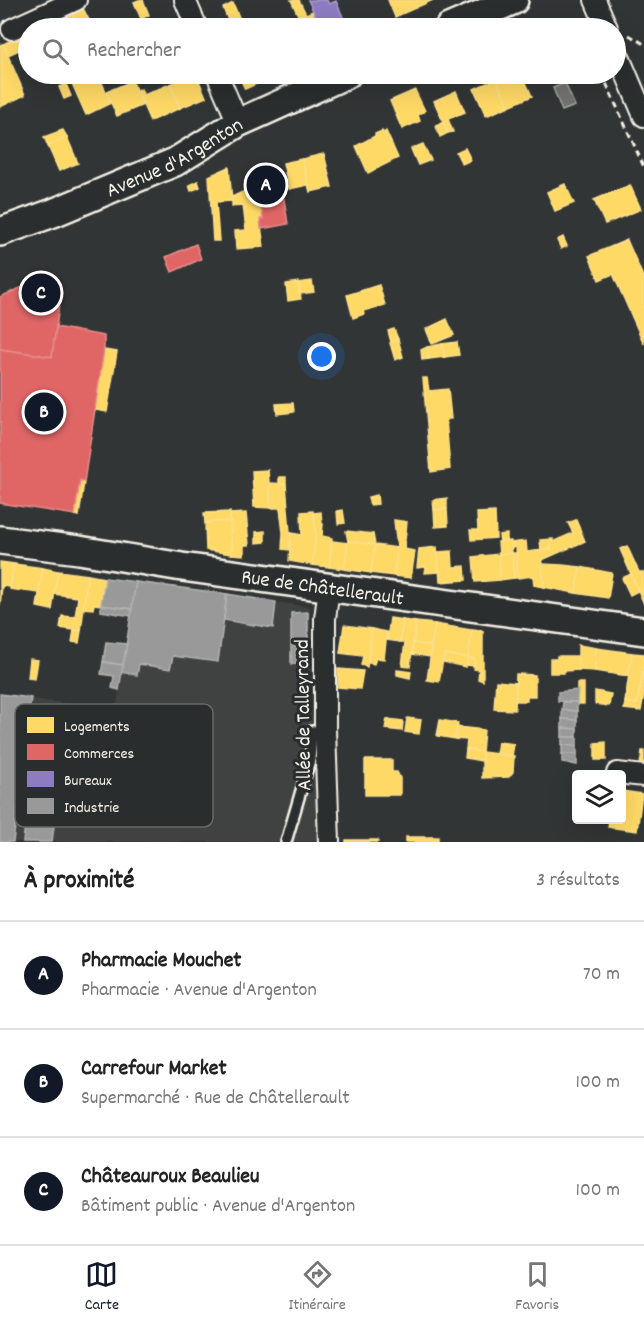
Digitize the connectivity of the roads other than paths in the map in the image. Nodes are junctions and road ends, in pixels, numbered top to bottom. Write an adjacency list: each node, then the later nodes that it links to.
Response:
1 (76, 0): 5 (street)
2 (185, 0): 6 (street)
3 (514, 0): 7 (main road)
4 (595, 0): 8 (street)
5 (36, 18)
6 (193, 18)
7 (472, 18)
8 (603, 18)
9 (18, 26): 10 (street)
10 (12, 29)
11 (626, 75): 14 (street)
12 (221, 84): 15 (street)
13 (325, 84): 15 (main road, Avenue d'Argenton)
14 (644, 116)
15 (238, 123): 16 (main road, Avenue d'Argenton)
16 (0, 232)
17 (0, 540): 18 (main road, Rue de Châtellerault)
18 (329, 587): 19 (main road, Rue de Châtellerault); 20 (street, Allée de Talleyrand)
19 (644, 631)
20 (325, 730): 23 (lane); 24 (street, Allée de Talleyrand)
21 (626, 774): 22 (street)
22 (644, 776)
23 (286, 842)
24 (328, 842)

